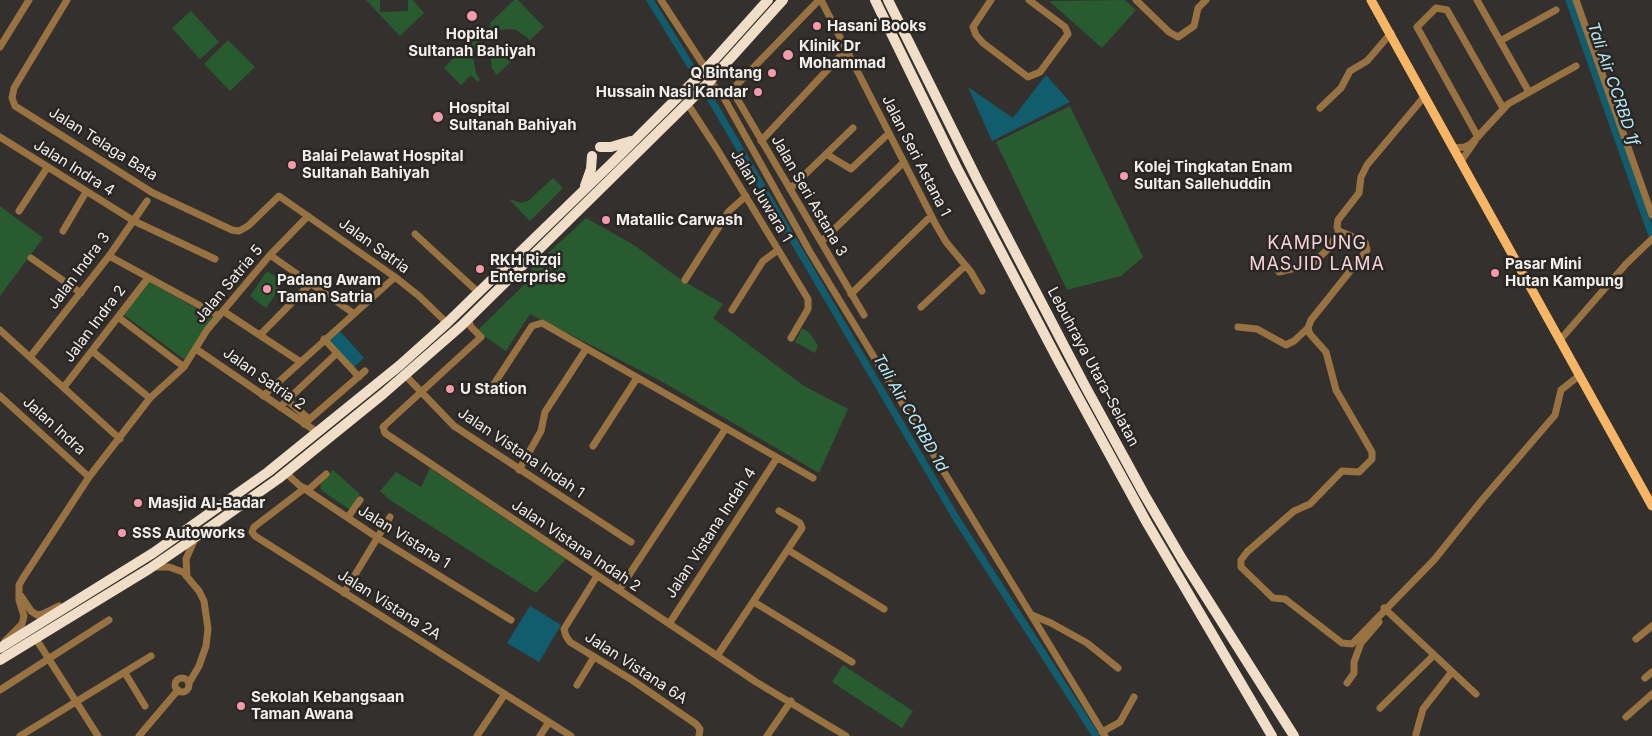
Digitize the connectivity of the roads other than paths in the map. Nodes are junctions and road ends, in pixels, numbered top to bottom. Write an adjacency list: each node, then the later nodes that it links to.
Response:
1 (29, 0): 19 (street)
2 (66, 0): 49 (street, Jalan Telaga Bata)
3 (661, 0): 22 (street)
4 (768, 0): 22 (highway)
5 (783, 0): 23 (highway)
6 (820, 0): 20 (street, Jalan Seri Astana 1); 24 (street)
7 (874, 0): 191 (highway, Lebuhraya Utara–Selatan)
8 (888, 0): 192 (highway, Lebuhraya Utara–Selatan)
9 (991, 0): 10 (street)
10 (1029, 0)
11 (1136, 0): 12 (street)
12 (1206, 0)
13 (1371, 0): 17 (main road)
14 (1477, 0): 18 (street)
15 (1576, 0): 53 (street)
16 (1556, 10): 18 (street)
17 (1391, 33): 26 (main road); 29 (street)
18 (1500, 41): 25 (street)
19 (0, 47)
20 (846, 50): 32 (street, Jalan Seri Astana 1); 36 (street)
21 (1576, 66): 25 (street)
22 (706, 69): 34 (highway)
23 (710, 81): 27 (street); 28 (highway)
24 (732, 90): 27 (street); 36 (street, Jalan Seri Astana 3)
25 (1529, 92): 30 (street)
26 (1424, 97): 38 (main road); 58 (street)
27 (724, 98): 143 (street)
28 (687, 104): 43 (highway); 50 (street, Jalan Juwara 1)
29 (1320, 108)
30 (1503, 108): 33 (street); 33 (street)
31 (853, 128): 39 (street)
32 (889, 133): 39 (street); 42 (street, Jalan Seri Astana 1)
33 (1478, 137): 38 (street); 41 (street)
34 (636, 138): 37 (highway); 43 (highway)
35 (1, 141): 44 (street, Jalan Indra 4)
36 (761, 141): 46 (street, Jalan Seri Astana 3)
37 (600, 147)
38 (1454, 148): 41 (main road)
39 (826, 154): 46 (street)
40 (592, 156): 48 (highway)
41 (1461, 161): 91 (main road)
42 (904, 162): 55 (street, Jalan Seri Astana 1); 61 (street)
43 (618, 165): 45 (highway)
44 (47, 168): 47 (street, Jalan Indra 4); 52 (street)
45 (609, 174): 48 (highway); 83 (highway)
46 (790, 189): 61 (street, Jalan Seri Astana 3)
47 (86, 192): 56 (street, Jalan Indra 4); 57 (street)
48 (582, 192): 75 (highway)
49 (279, 196): 54 (street, Jalan Satria)
50 (746, 196): 62 (street, Jalan Juwara 1); 71 (street)
51 (148, 201): 56 (street, Jalan Indra 3)
52 (18, 211)
53 (1652, 215)
54 (308, 216): 64 (street, Jalan Satria 5); 69 (street, Jalan Satria)
55 (931, 216): 67 (street, Jalan Seri Astana 1); 76 (street)
56 (134, 221): 63 (street, Jalan Indra 3); 66 (street, Jalan Indra 4)
57 (63, 231)
58 (1339, 231): 68 (street); 86 (street)
59 (415, 234): 75 (street)
60 (1652, 239): 91 (street)
61 (821, 242): 76 (street, Jalan Seri Astana 3)
62 (778, 250): 78 (street); 89 (street, Jalan Juwara 1)
63 (109, 256): 70 (street); 74 (street, Jalan Indra 3)
64 (270, 256): 72 (street); 80 (street, Jalan Satria 5)
65 (31, 258): 74 (street)
66 (215, 259)
67 (965, 266): 73 (street, Jalan Seri Astana 1); 77 (street)
68 (1279, 272)
69 (395, 277): 79 (street); 84 (street, Jalan Satria)
70 (148, 278): 80 (street); 82 (street, Jalan Indra 2)
71 (685, 280)
72 (312, 283): 79 (street); 88 (street)
73 (982, 291)
74 (81, 292): 96 (street, Jalan Indra 3)
75 (479, 293): 84 (highway)
76 (851, 294): 81 (street, Jalan Seri Astana 3)
77 (921, 307)
78 (732, 310)
79 (353, 313): 90 (street)
80 (221, 314): 88 (street); 92 (street, Jalan Satria 5)
81 (864, 315)
82 (118, 317): 94 (street, Jalan Indra 2); 98 (street)
83 (468, 319): 100 (highway); 106 (street)
84 (447, 323): 114 (highway)
85 (1238, 327): 86 (street)
86 (1308, 328): 142 (street)
87 (0, 330): 96 (street)
88 (261, 334): 97 (street)
89 (791, 338)
90 (324, 339): 95 (street); 97 (street)
91 (1560, 340): 101 (main road)
92 (196, 349): 98 (street, Jalan Satria 5); 109 (street, Jalan Satria 2)
93 (586, 349): 103 (street); 104 (street); 118 (street)
94 (92, 351): 105 (street, Jalan Indra 2); 107 (street)
95 (336, 354): 102 (street); 110 (street)
96 (30, 357): 105 (street)
97 (299, 361): 109 (street)
98 (184, 367): 115 (street, Jalan Satria 5)
99 (365, 371): 102 (street)
100 (405, 375): 106 (street, Jalan Vistana Indah 1); 119 (highway)
101 (1580, 375): 125 (main road); 142 (street)
102 (359, 376): 112 (street)
103 (637, 378): 113 (street); 116 (street)
104 (494, 384)
105 (64, 387): 115 (street)
106 (421, 393): 118 (street, Jalan Vistana Indah 1); 135 (street, Jalan Vistana Indah 2)
107 (146, 395)
108 (0, 396): 121 (street, Jalan Indra)
109 (263, 396): 111 (street, Jalan Satria 2)
110 (287, 400): 111 (street); 112 (street)
111 (280, 407): 112 (street, Jalan Satria 2)
112 (306, 421): 114 (street, Jalan Satria 2)
113 (726, 428): 117 (street); 136 (street)
114 (317, 432): 139 (highway)
115 (120, 439): 121 (street, Jalan Satria 5)
116 (592, 446)
117 (777, 458): 122 (street); 146 (street, Jalan Vistana Indah 4)
118 (519, 470): 131 (street, Jalan Vistana Indah 1)
119 (286, 473): 123 (street, Jalan Vistana 1); 129 (highway)
120 (326, 474): 123 (street)
121 (90, 477): 137 (street, Jalan Satria 5)
122 (813, 478)
123 (306, 489): 128 (street, Jalan Vistana 1); 138 (street, Jalan Vistana 2A)
124 (360, 500): 128 (street)
125 (1652, 506)
126 (779, 511): 132 (street)
127 (390, 516): 130 (street)
128 (348, 517): 130 (street, Jalan Vistana 1)
129 (203, 532): 133 (highway); 134 (street)
130 (378, 538): 138 (street); 145 (street, Jalan Vistana 1)
131 (631, 542)
132 (788, 550): 140 (street); 141 (street)
133 (148, 569): 134 (street); 148 (highway)
134 (187, 576): 156 (street)
135 (597, 576): 136 (street, Jalan Vistana Indah 2); 154 (street, Jalan Vistana 6A)
136 (619, 590): 146 (street, Jalan Vistana Indah 2)
137 (19, 591): 139 (street); 150 (street)
138 (344, 593): 170 (street, Jalan Vistana 2A)
139 (85, 597): 150 (highway)
140 (754, 602): 152 (street); 158 (street)
141 (884, 609)
142 (1386, 610): 153 (street); 166 (street)
143 (1032, 615): 159 (street); 181 (street)
144 (109, 620): 155 (street)
145 (511, 620)
146 (669, 624): 152 (street, Jalan Vistana Indah 2)
147 (1652, 626): 149 (street)
148 (36, 639): 155 (street); 157 (highway)
149 (1636, 639)
150 (0, 647)
151 (151, 656): 162 (street)
152 (717, 656): 175 (street, Jalan Vistana Indah 2)
153 (1433, 656): 160 (street); 177 (street)
154 (594, 657): 167 (street); 180 (street, Jalan Vistana 6A)
155 (49, 658): 168 (street); 174 (street)
156 (202, 658): 163 (street); 165 (street)
157 (0, 660)
158 (852, 662)
159 (1118, 668)
160 (1451, 672): 171 (street); 182 (street)
161 (1652, 672): 164 (street)
162 (125, 673): 174 (street); 176 (street)
163 (182, 678): 165 (street); 169 (street)
164 (1645, 678)
165 (189, 683): 169 (street)
166 (1347, 684)
167 (577, 685)
168 (0, 690)
169 (178, 690): 186 (street)
170 (505, 694): 179 (street, Jalan Vistana 2A); 187 (street)
171 (1476, 694)
172 (1652, 694): 178 (street)
173 (1134, 697): 181 (street)
174 (77, 701): 184 (street); 185 (street)
175 (790, 702): 183 (street, Jalan Vistana Indah 2); 190 (street)
176 (145, 706)
177 (1380, 708)
178 (1626, 717)
179 (549, 722): 188 (street); 189 (street, Jalan Vistana 2A)
180 (699, 733)
181 (1103, 734)
182 (1416, 734)
183 (841, 735)
184 (20, 736)
185 (98, 736)
186 (139, 736)
187 (477, 736)
188 (540, 736)
189 (571, 736)
190 (767, 736)
191 (1272, 736)
192 (1294, 736)

